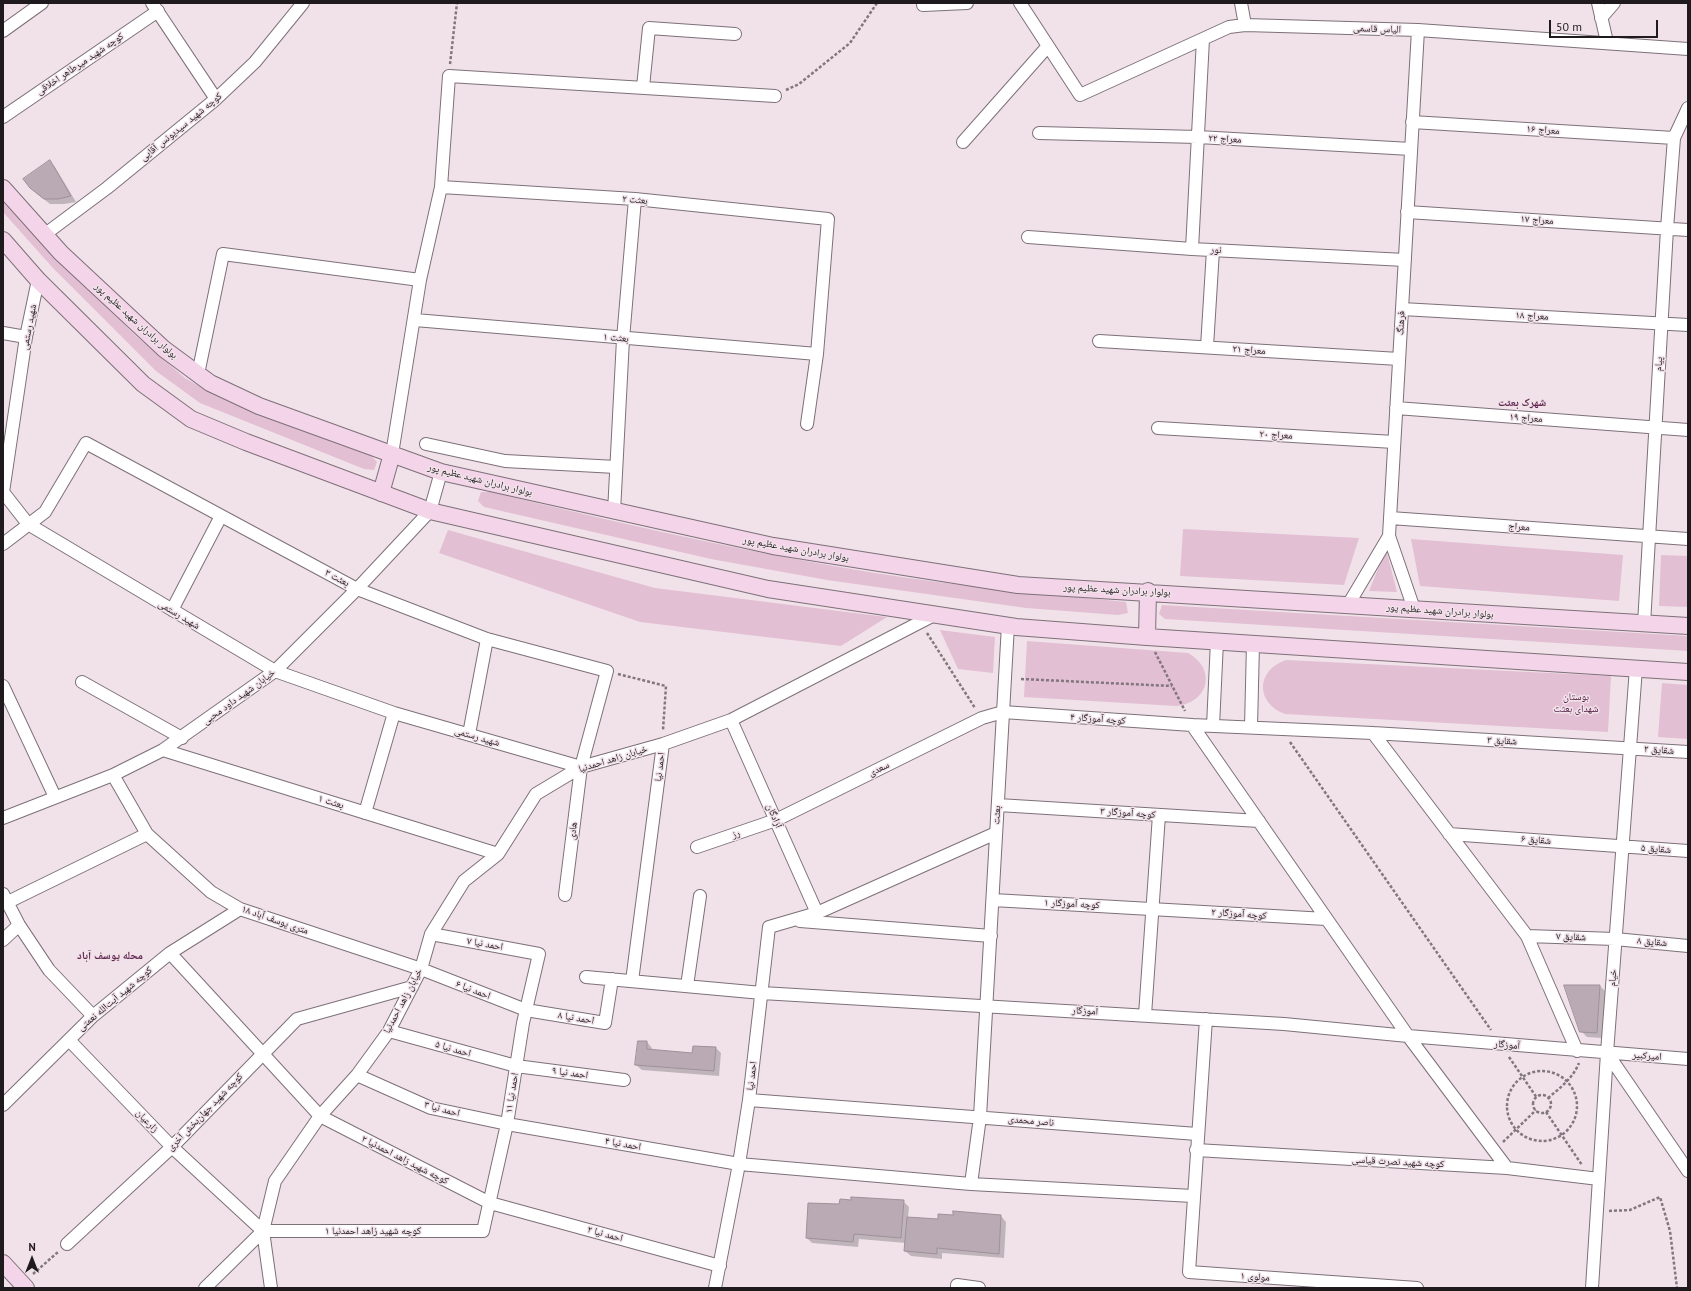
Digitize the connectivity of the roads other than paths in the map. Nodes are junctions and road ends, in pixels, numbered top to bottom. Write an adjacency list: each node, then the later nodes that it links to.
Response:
1 (42, 3): 13 (street)
2 (303, 3): 21 (street, کوچه شهید سیدیونس آقایی)
3 (967, 3): 8 (street)
4 (1020, 3): 17 (street)
5 (1241, 3): 11 (street)
6 (1598, 3): 10 (street)
7 (1614, 3): 10 (street)
8 (923, 5)
9 (155, 7): 21 (street); 23 (street, کوچه شهید میرطاهر اخلاقی)
10 (1601, 18): 16 (street)
11 (1245, 25): 12 (street, الیاس قاسمی); 15 (street, الیاس قاسمی)
12 (1418, 30): 16 (street, الیاس قاسمی); 24 (street, فرهنگ)
13 (3, 31)
14 (735, 34): 19 (street)
15 (1203, 39): 17 (street, الیاس قاسمی); 26 (street)
16 (1606, 42): 18 (street, الیاس قاسمی)
17 (1048, 46): 28 (street)
18 (1688, 49)
19 (643, 87): 20 (street); 30 (street)
20 (775, 96)
21 (216, 100): 36 (street, کوچه شهید سیدیونس آقایی)
22 (1687, 111): 27 (street, پیام)
23 (3, 117)
24 (1412, 122): 27 (street, معراج ۱۶); 29 (street, فرهنگ)
25 (1039, 133): 26 (street, معراج ۲۲)
26 (1198, 137): 29 (street, معراج ۲۲); 39 (street)
27 (1674, 138): 34 (street, پیام)
28 (963, 142)
29 (1411, 149): 33 (street, فرهنگ)
30 (441, 187): 32 (street, بعثت ۲); 43 (street)
31 (3, 188): 36 (main road, بولوار برادران شهید عظیم‌ پور)
32 (635, 199): 50 (street); 53 (street, بعثت ۲)
33 (1407, 212): 34 (street, معراج ۱۷); 41 (street, فرهنگ)
34 (1667, 229): 35 (street, معراج ۱۷); 46 (street, پیام)
35 (1688, 230)
36 (44, 235): 55 (main road, بولوار برادران شهید عظیم‌ پور)
37 (1028, 237): 39 (street, نور)
38 (3, 240): 42 (main road)
39 (1192, 249): 40 (street, نور)
40 (1213, 250): 41 (street, نور); 52 (street)
41 (1404, 260): 44 (street, فرهنگ)
42 (38, 280): 49 (street, شهید رستمی); 67 (main road)
43 (420, 280): 45 (street); 55 (street)
44 (1402, 309): 46 (street, معراج ۱۸); 54 (street, فرهنگ)
45 (415, 320): 50 (street, بعثت ۱); 63 (street)
46 (1662, 323): 47 (street, معراج ۱۸); 59 (street, پیام)
47 (1688, 325)
48 (3, 333): 49 (street)
49 (26, 337): 64 (street, شهید رستمی)
50 (623, 339): 53 (street, بعثت ۱); 65 (street)
51 (1098, 341): 52 (street, معراج ۲۱)
52 (1207, 347): 54 (street, معراج ۲۱)
53 (817, 354): 57 (street)
54 (1399, 359): 56 (street, فرهنگ)
55 (198, 374): 63 (main road, بولوار برادران شهید عظیم‌ پور)
56 (1396, 408): 59 (street, معراج ۱۹); 61 (street, فرهنگ)
57 (807, 424)
58 (1158, 428): 61 (street, معراج ۲۰)
59 (1655, 428): 60 (street, معراج ۱۹); 74 (street, پیام)
60 (1688, 430)
61 (1394, 442): 71 (street, فرهنگ)
62 (426, 444): 65 (street)
63 (392, 454): 66 (main road, بولوار برادران شهید عظیم‌ پور); 67 (main road)
64 (4, 468): 72 (street, شهید رستمی)
65 (616, 468): 69 (street)
66 (440, 472): 68 (street); 69 (main road, بولوار برادران شهید عظیم‌ پور)
67 (381, 493): 68 (main road)
68 (430, 511): 77 (street, خیابان شهید داود محبی); 82 (main road)
69 (614, 512): 78 (main road, بولوار برادران شهید عظیم‌ پور)
70 (221, 516): 72 (street, بعثت ۳); 77 (street, بعثت ۳); 81 (street)
71 (1390, 518): 73 (street, فرهنگ); 74 (street, معراج)
72 (28, 524): 76 (street); 81 (street, شهید رستمی)
73 (1389, 536): 79 (street, فرهنگ); 80 (street)
74 (1648, 537): 75 (street, معراج); 83 (street, پیام)
75 (1688, 539)
76 (3, 544)
77 (357, 589): 87 (street, بعثت ۳); 91 (street, خیابان شهید داود محبی)
78 (1148, 591): 79 (main road, بولوار برادران شهید عظیم‌ پور); 86 (main road)
79 (1348, 605): 80 (main road, بولوار برادران شهید عظیم‌ پور)
80 (1414, 609): 83 (main road, بولوار برادران شهید عظیم‌ پور)
81 (172, 610): 91 (street, شهید رستمی)
82 (936, 614): 84 (main road); 99 (street, خیابان زاهد احمدنیا)
83 (1644, 624): 85 (main road, بولوار برادران شهید عظیم‌ پور)
84 (1008, 625): 86 (main road); 96 (street, بعثت)
85 (1688, 626)
86 (1147, 637): 88 (main road)
87 (487, 639): 92 (street, بعثت ۳); 105 (street)
88 (1216, 641): 89 (main road); 101 (street)
89 (1253, 644): 90 (main road); 102 (street)
90 (1636, 668): 93 (main road); 108 (street, خیام)
91 (275, 671): 97 (street, شهید رستمی); 106 (street, خیابان شهید داود محبی)
92 (607, 671): 111 (street, هادی)
93 (1688, 672)
94 (82, 682): 106 (street)
95 (3, 686): 113 (street)
96 (1003, 712): 98 (street, کوچه آموزگار ۴); 100 (street, کوچه آموزگار ۴); 114 (street, بعثت)
97 (394, 713): 105 (street, شهید رستمی); 115 (street)
98 (982, 718): 118 (street, سعدی)
99 (730, 720): 107 (street, خیابان زاهد احمدنیا); 118 (street, آزادگان)
100 (1192, 725): 101 (street, کوچه آموزگار ۴); 119 (street)
101 (1213, 726): 102 (street, کوچه آموزگار ۴)
102 (1251, 727): 103 (street, کوچه آموزگار ۴)
103 (1281, 728): 104 (street, شقایق ۳)
104 (1373, 733): 108 (street, شقایق ۳); 122 (street)
105 (469, 734): 111 (street, شهید رستمی)
106 (182, 738): 109 (street, خیابان شهید داود محبی)
107 (662, 744): 111 (street, خیابان زاهد احمدنیا); 148 (street, احمد نیا)
108 (1631, 748): 110 (street, شقایق ۲); 123 (street, خیام)
109 (163, 750): 112 (street, خیابان شهید داود محبی); 115 (street, بعثت ۱)
110 (1688, 752)
111 (581, 768): 126 (street, خیابان زاهد احمدنیا); 127 (street, هادی)
112 (113, 775): 113 (street, خیابان شهید داود محبی); 121 (street, ۱۸ متری یوسف آباد)
113 (55, 797): 117 (street, خیابان شهید داود محبی)
114 (998, 805): 116 (street, کوچه آموزگار ۳); 120 (street, بعثت)
115 (365, 813): 126 (street, بعثت ۱)
116 (1159, 815): 119 (street, کوچه آموزگار ۳); 131 (street)
117 (3, 818)
118 (776, 820): 124 (street, رز); 133 (street, آزادگان)
119 (1259, 821): 134 (street)
120 (996, 833): 130 (street, بعثت); 133 (street)
121 (147, 834): 129 (street); 132 (street, ۱۸ متری یوسف آباد)
122 (1449, 834): 123 (street, شقایق ۶); 139 (street)
123 (1623, 846): 125 (street, شقایق ۵); 140 (street, خیام)
124 (697, 848)
125 (1688, 851)
126 (498, 854): 137 (street, خیابان زاهد احمدنیا)
127 (565, 895)
128 (700, 896): 150 (street)
129 (5, 898): 136 (street)
130 (993, 900): 131 (street, کوچه آموزگار ۱); 138 (street, بعثت)
131 (1152, 908): 134 (street, کوچه آموزگار ۲); 154 (street)
132 (240, 909): 143 (street, کوچه شهید آیت‌الله نعمتی); 145 (street, ۱۸ متری یوسف آباد)
133 (817, 912): 135 (street)
134 (1326, 919): 158 (street)
135 (792, 920): 138 (street); 151 (street, احمد نیا)
136 (19, 925): 141 (street); 155 (street)
137 (431, 934): 144 (street, احمد نیا ۷); 145 (street, خیابان زاهد احمدنیا)
138 (991, 936): 152 (street, بعثت)
139 (1527, 936): 140 (street, شقایق ۷); 160 (street)
140 (1616, 939): 142 (street, شقایق ۸); 162 (street, خیام)
141 (3, 940)
142 (1688, 946)
143 (170, 953): 155 (street, کوچه شهید آیت‌الله نعمتی); 161 (street)
144 (539, 954): 153 (street, احمد نیا ۱۱)
145 (421, 969): 149 (street, خیابان زاهد احمدنیا); 153 (street, احمد نیا ۶)
146 (586, 977): 147 (street)
147 (612, 979): 148 (street); 153 (street, احمد نیا ۸)
148 (632, 981): 150 (street)
149 (412, 986): 157 (street, خیابان زاهد احمدنیا); 161 (street, کوچه شهید جهان‌بخش آخری)
150 (687, 986): 151 (street)
151 (762, 992): 152 (street, آموزگار); 167 (street, احمد نیا)
152 (987, 1005): 154 (street, آموزگار); 170 (street, بعثت)
153 (526, 1010): 164 (street, احمد نیا ۱۱)
154 (1144, 1015): 156 (street, آموزگار)
155 (93, 1016): 159 (street, کوچه شهید آیت‌الله نعمتی)
156 (1206, 1019): 158 (street, آموزگار); 172 (street)
157 (389, 1031): 164 (street, احمد نیا ۵); 165 (street, خیابان زاهد احمدنیا)
158 (1408, 1036): 160 (street, آموزگار); 176 (street)
159 (69, 1040): 168 (street, کوچه شهید آیت‌الله نعمتی); 173 (street, زارعیان)
160 (1580, 1051): 162 (street, آموزگار)
161 (262, 1053): 169 (street); 173 (street, کوچه شهید جهان‌بخش آخری)
162 (1607, 1053): 163 (street, امیرکبیر); 177 (street); 178 (street, خیام)
163 (1688, 1059)
164 (516, 1066): 166 (street, احمد نیا ۹); 171 (street, احمد نیا ۱۱)
165 (356, 1075): 169 (street, خیابان زاهد احمدنیا); 171 (street, احمد نیا ۳)
166 (624, 1080)
167 (749, 1100): 170 (street, ناصر محمدی); 175 (street, احمد نیا)
168 (3, 1105)
169 (320, 1116): 181 (street, کوچه شهید زاهد احمدنیا ۲); 182 (street, خیابان زاهد احمدنیا)
170 (980, 1117): 172 (street, ناصر محمدی); 179 (street, بعثت)
171 (507, 1124): 175 (street, احمد نیا ۴); 181 (street, احمد نیا ۱۱)
172 (1197, 1134): 174 (street)
173 (172, 1146): 182 (street, زارعیان); 184 (street, کوچه شهید جهان‌بخش آخری)
174 (1196, 1150): 176 (street, کوچه شهید نصرت قیاسی); 180 (street)
175 (739, 1164): 179 (street, احمد نیا ۴); 186 (street, احمد نیا)
176 (1507, 1168): 178 (street, کوچه شهید نصرت قیاسی)
177 (1687, 1169)
178 (1595, 1179): 195 (street, خیام)
179 (971, 1184): 180 (street, احمد نیا ۴)
180 (1193, 1196): 187 (street, مولوی ۱)
181 (490, 1203): 183 (street, احمد نیا ۱۱); 186 (street, احمد نیا ۲)
182 (263, 1231): 183 (street, کوچه شهید زاهد احمدنیا ۱); 189 (street); 190 (street, خیابان زاهد احمدنیا)
183 (484, 1231)
184 (67, 1244)
185 (3, 1263): 188 (main road)
186 (720, 1266): 191 (street, احمد نیا)
187 (1273, 1283): 194 (street, مولوی ۱)
188 (24, 1286)
189 (205, 1288)
190 (271, 1288)
191 (716, 1288)
192 (957, 1288): 193 (street)
193 (979, 1288)
194 (1417, 1288)
195 (1592, 1288)

